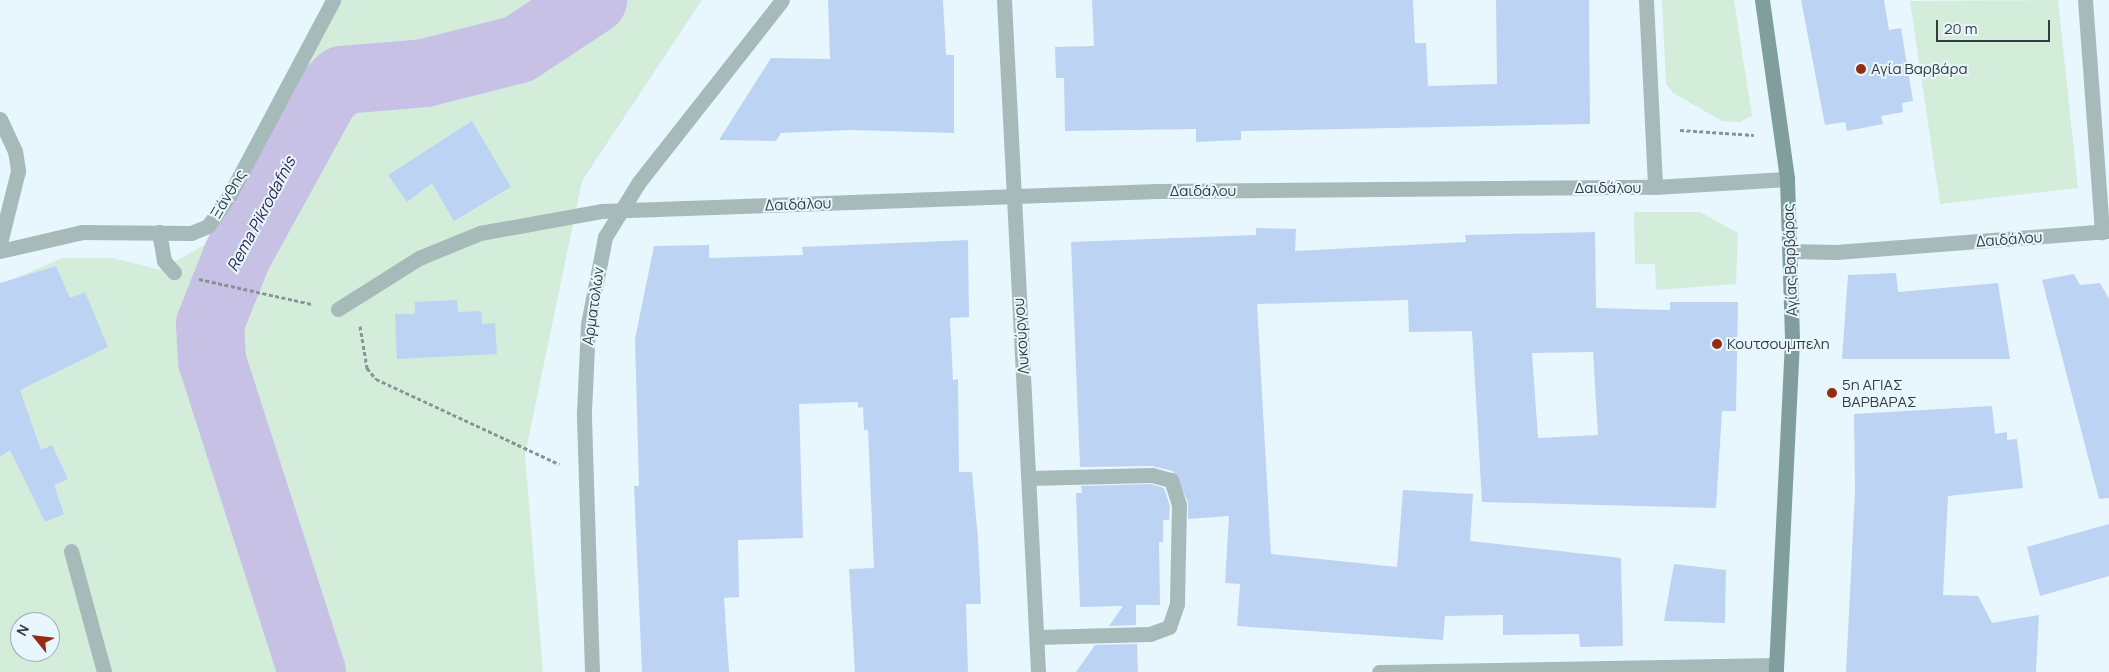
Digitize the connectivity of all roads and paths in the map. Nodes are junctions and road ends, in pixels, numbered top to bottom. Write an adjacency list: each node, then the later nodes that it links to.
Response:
1 (333, 0): 15 (street, Ξάνθης)
2 (782, 0): 13 (street, Αρματολών)
3 (1004, 0): 12 (street, Λυκούργου)
4 (1646, 0): 8 (street)
5 (1762, 0): 9 (street, Αγίας Βαρβάρας)
6 (2085, 0): 14 (street)
7 (0, 119): 16 (street)
8 (1652, 128): 9 (path); 11 (street)
9 (1782, 137): 10 (street, Αγίας Βαρβάρας)
10 (1787, 179): 11 (street, Δαιδάλου); 18 (street, Αγίας Βαρβάρας)
11 (1655, 187): 12 (street, Δαιδάλου)
12 (1012, 196): 13 (street, Δαιδάλου); 23 (street, Λυκούργου)
13 (618, 210): 21 (street, Δαιδάλου); 22 (street, Αρματολών)
14 (2106, 231): 18 (street, Δαιδάλου)
15 (159, 232): 17 (street, Ξάνθης); 19 (street)
16 (0, 243)
17 (0, 251)
18 (1790, 251): 26 (street, Αγίας Βαρβάρας)
19 (174, 272): 20 (path)
20 (316, 305)
21 (338, 309): 22 (path)
22 (586, 474): 28 (street, Αρματολών)
23 (1030, 478): 25 (street, Λυκούργου); 25 (street)
24 (71, 551): 27 (street)
25 (1036, 638): 29 (street, Λυκούργου)
26 (1776, 668): 30 (street)
27 (104, 672)
28 (592, 672)
29 (1038, 672)
30 (1379, 672)

